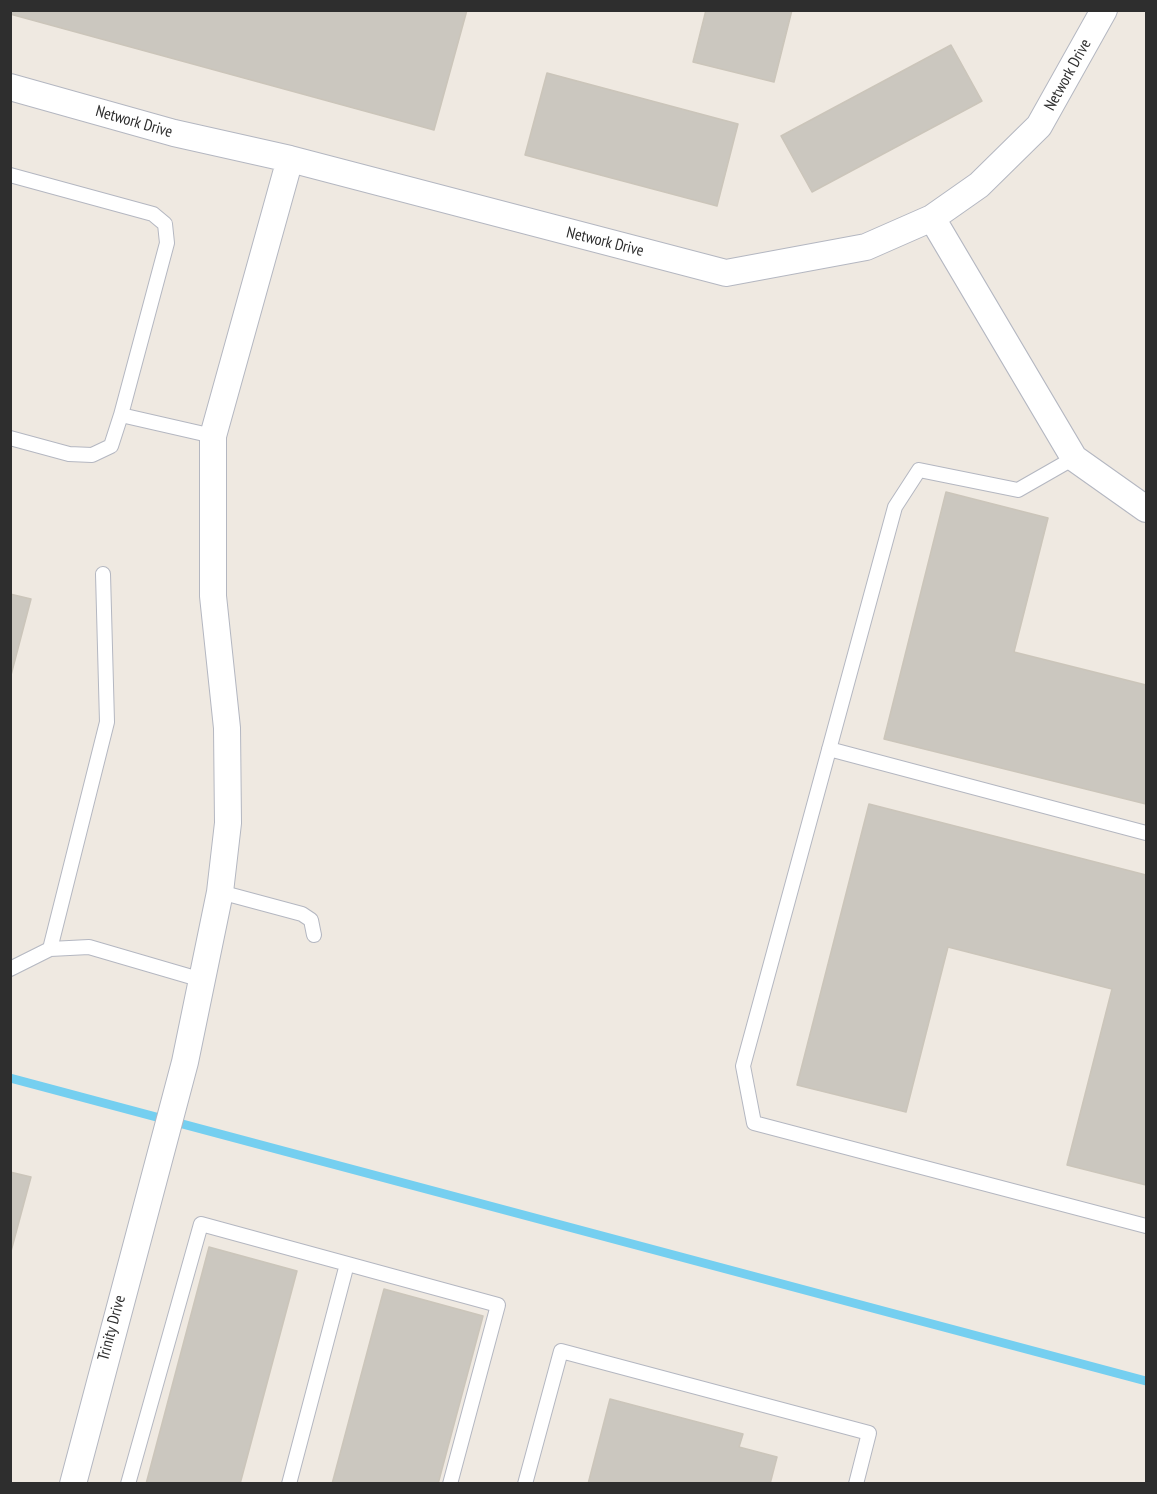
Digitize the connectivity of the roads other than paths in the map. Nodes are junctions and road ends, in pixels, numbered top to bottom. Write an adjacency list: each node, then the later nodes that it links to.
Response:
1 (1104, 10): 5 (street, Network Drive)
2 (10, 87): 3 (street, Network Drive)
3 (290, 159): 5 (street, Network Drive); 7 (street, Trinity Drive)
4 (10, 176): 6 (lane)
5 (932, 218): 9 (street)
6 (121, 415): 7 (lane); 8 (lane)
7 (213, 436): 14 (street, Trinity Drive)
8 (10, 438)
9 (1074, 458): 10 (street); 12 (lane)
10 (1146, 509)
11 (103, 574): 16 (lane)
12 (829, 749): 13 (lane); 19 (lane)
13 (1146, 833)
14 (220, 892): 15 (lane); 18 (street, Trinity Drive)
15 (314, 935)
16 (51, 949): 17 (lane); 18 (lane)
17 (10, 969)
18 (202, 980): 21 (street, Trinity Drive)
19 (1146, 1226)
20 (347, 1264): 22 (lane); 23 (lane); 24 (lane)
21 (73, 1484)
22 (128, 1484)
23 (289, 1484)
24 (450, 1484)
25 (525, 1484): 26 (lane)
26 (856, 1484)

